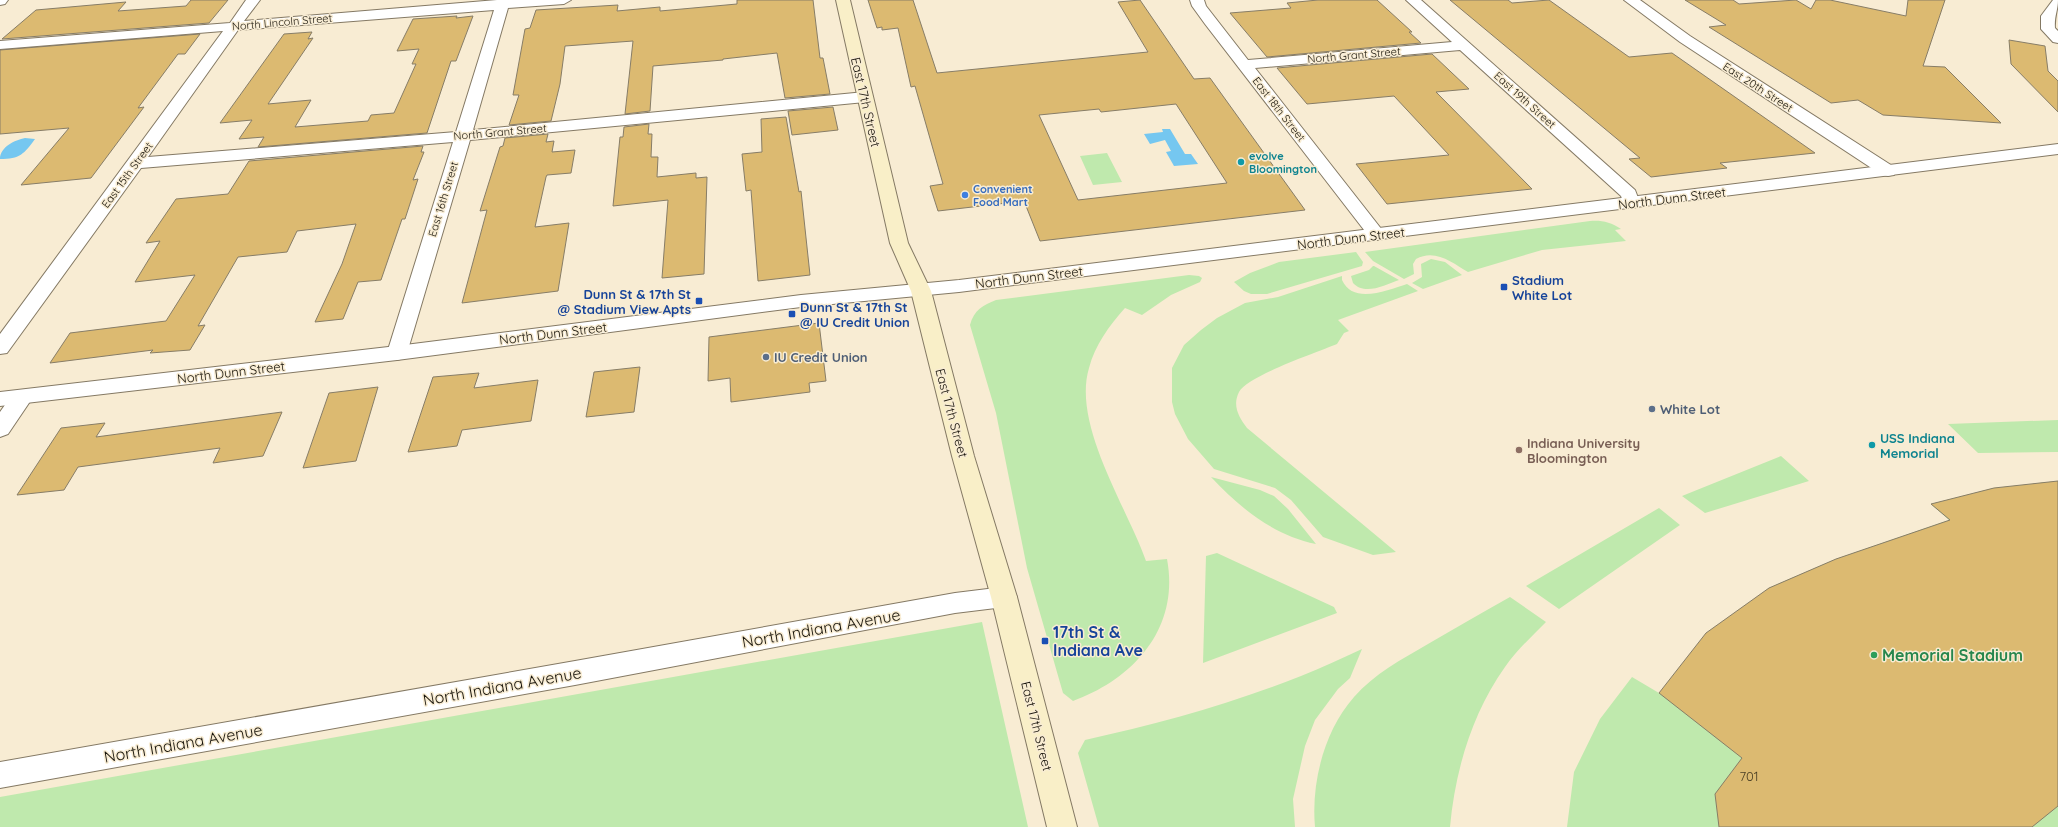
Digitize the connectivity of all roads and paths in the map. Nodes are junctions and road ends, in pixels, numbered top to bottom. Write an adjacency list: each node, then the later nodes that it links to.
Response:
1 (253, 0): 9 (street, East 15th Street)
2 (564, 0): 7 (street, North Lincoln Street)
3 (843, 0): 14 (main road, East 17th Street)
4 (1198, 0): 13 (street, East 18th Street)
5 (1413, 0): 12 (street, East 19th Street)
6 (1631, 0): 18 (street, East 20th Street)
7 (503, 2): 9 (street, North Lincoln Street); 15 (street, East 16th Street)
8 (2058, 2): 10 (street)
9 (234, 26): 11 (street, North Lincoln Street); 17 (street, East 15th Street)
10 (2058, 39)
11 (0, 45)
12 (1465, 45): 13 (street, North Grant Street); 19 (street, East 19th Street)
13 (1244, 65): 20 (street, East 18th Street)
14 (865, 97): 15 (street, North Grant Street); 21 (main road, East 17th Street)
15 (462, 136): 17 (street, North Grant Street); 23 (street, East 16th Street)
16 (2058, 150): 18 (street, North Dunn Street)
17 (136, 163): 22 (street, East 15th Street)
18 (1888, 171): 19 (street, North Dunn Street)
19 (1631, 203): 20 (street, North Dunn Street)
20 (1377, 235): 21 (street, North Dunn Street)
21 (921, 291): 23 (street, North Dunn Street); 27 (main road, East 17th Street)
22 (0, 348)
23 (397, 353): 24 (street, North Dunn Street)
24 (22, 397): 25 (street, North Dunn Street); 26 (street)
25 (0, 399)
26 (0, 429)
27 (1004, 597): 28 (street, North Indiana Avenue); 29 (main road, East 17th Street)
28 (0, 775)
29 (1062, 827)

